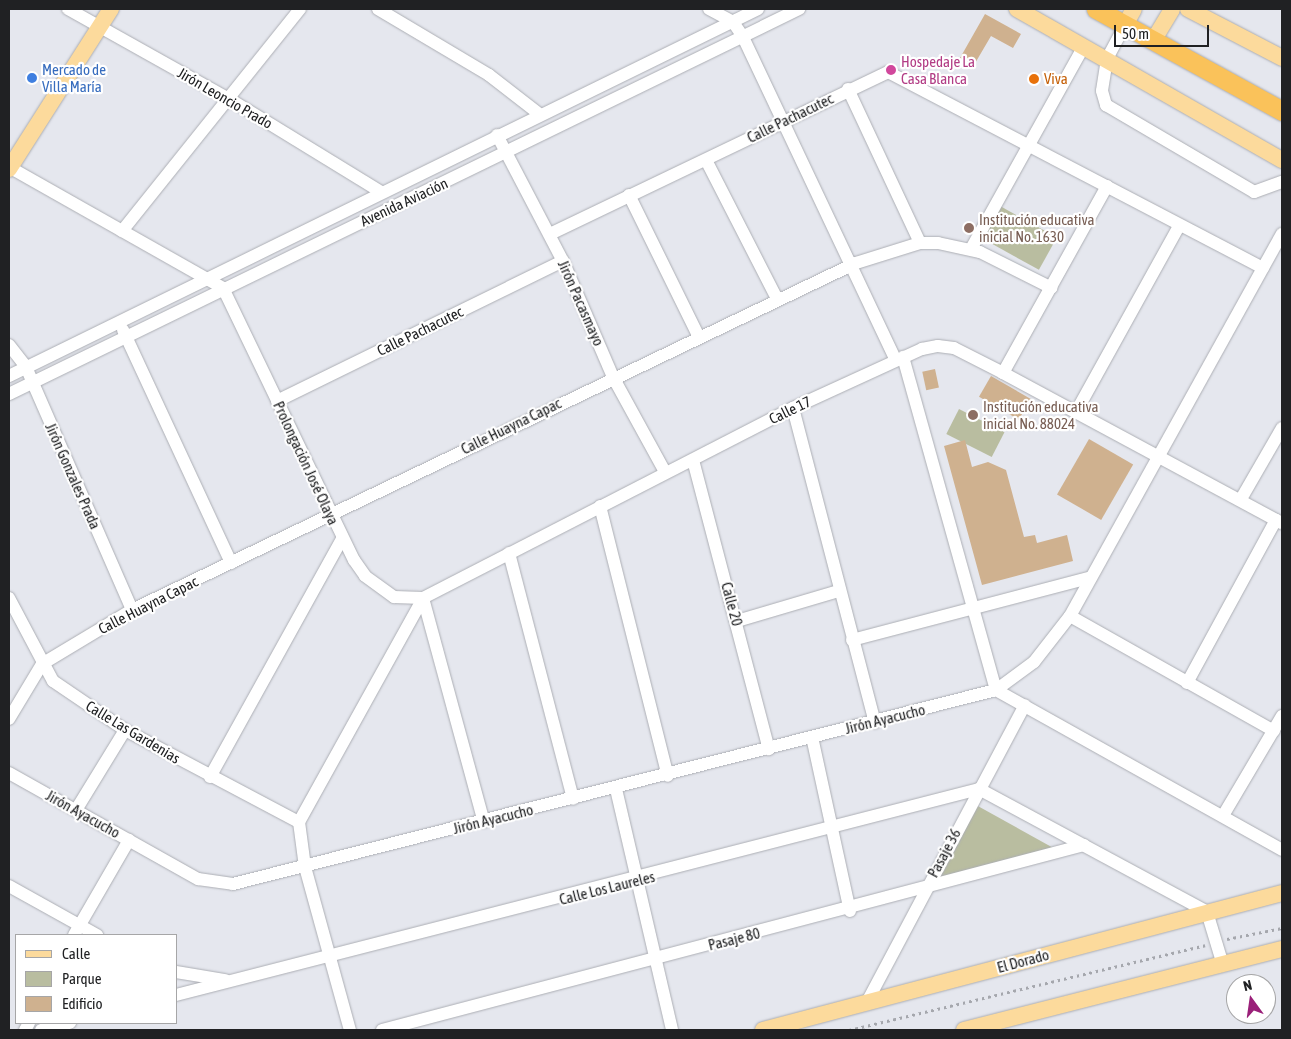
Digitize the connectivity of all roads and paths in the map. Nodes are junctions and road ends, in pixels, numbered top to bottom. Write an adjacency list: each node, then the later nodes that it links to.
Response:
1 (68, 9): 14 (street, Jirón Leoncio Prado)
2 (111, 9): 14 (main road)
3 (300, 9): 21 (street)
4 (378, 9): 23 (street)
5 (709, 9): 13 (street)
6 (758, 9): 13 (street, Avenida Aviación)
7 (799, 9): 15 (street, Avenida Aviación)
8 (1017, 9): 17 (main road)
9 (1096, 9): 12 (highway)
10 (1172, 9): 16 (main road)
11 (1188, 9): 18 (main road)
12 (1129, 17): 16 (highway); 19 (street)
13 (733, 22): 15 (street); 23 (street, Avenida Aviación)
14 (100, 27): 21 (street, Jirón Leoncio Prado); 30 (main road)
15 (743, 36): 24 (street); 27 (street, Avenida Aviación)
16 (1153, 41): 22 (highway)
17 (1084, 46): 19 (main road); 26 (street)
18 (1282, 58)
19 (1107, 59): 29 (main road); 31 (street)
20 (848, 89): 24 (street, Calle Pachacutec); 26 (street, Calle Pachacutec); 39 (street)
21 (231, 100): 33 (street, Jirón Leoncio Prado); 36 (street)
22 (1280, 106)
23 (538, 113): 25 (street, Avenida Aviación)
24 (784, 121): 28 (street, Calle Pachacutec); 43 (street)
25 (497, 135): 27 (street, Jirón Pacasmayo); 33 (street, Avenida Aviación)
26 (1029, 143): 32 (street, Calle Pachacutec); 40 (street)
27 (508, 152): 37 (street, Jirón Pacasmayo); 46 (street, Avenida Aviación)
28 (706, 160): 34 (street, Calle Pachacutec); 48 (street)
29 (1282, 160)
30 (9, 168): 36 (street)
31 (1282, 182)
32 (1107, 186): 35 (street, Calle Pachacutec); 47 (street)
33 (381, 192): 45 (street, Avenida Aviación)
34 (629, 196): 37 (street, Calle Pachacutec); 51 (street)
35 (1179, 226): 44 (street, Calle Pachacutec); 62 (street)
36 (122, 231): 45 (street)
37 (550, 234): 42 (street, Jirón Pacasmayo)
38 (1282, 234): 41 (street)
39 (920, 243): 40 (street, Calle Huayna Capac); 43 (street, Calle Huayna Capac)
40 (971, 250): 47 (street, Calle Huayna Capac)
41 (1278, 254): 44 (street)
42 (563, 261): 57 (street, Jirón Pacasmayo); 60 (street, Calle Pachacutec)
43 (851, 266): 48 (street, Calle Huayna Capac); 53 (street)
44 (1263, 268): 64 (street)
45 (206, 279): 46 (street); 49 (street, Avenida Aviación)
46 (223, 288): 50 (street, Avenida Aviación); 60 (street, Prolongación José Olaya)
47 (1052, 288): 55 (street)
48 (777, 299): 51 (street, Calle Huayna Capac)
49 (119, 322): 50 (street); 54 (street, Avenida Aviación)
50 (126, 337): 58 (street, Avenida Aviación); 73 (street)
51 (699, 337): 57 (street, Calle Huayna Capac)
52 (9, 345): 54 (street, Jirón Gonzales Prada)
53 (900, 359): 55 (street, Calle 17); 61 (street, Calle 17); 78 (street)
54 (26, 367): 56 (street, Avenida Aviación); 58 (street, Jirón Gonzales Prada)
55 (1004, 373): 62 (street, Calle 17)
56 (9, 376)
57 (613, 377): 66 (street, Jirón Pacasmayo); 69 (street, Calle Huayna Capac)
58 (31, 383): 59 (street, Avenida Aviación); 79 (street, Jirón Gonzales Prada)
59 (9, 394)
60 (276, 401): 69 (street, Prolongación José Olaya)
61 (793, 408): 65 (street, Calle 17); 75 (street)
62 (1076, 412): 64 (street, Calle 17)
63 (1282, 428): 67 (street)
64 (1161, 456): 67 (street, Calle 17); 74 (street)
65 (693, 460): 66 (street, Calle 17); 81 (street, Calle 20)
66 (665, 472): 68 (street, Calle 17)
67 (1242, 498): 70 (street, Calle 17)
68 (600, 506): 72 (street, Calle 17); 95 (street)
69 (329, 514): 71 (street, Prolongación José Olaya); 73 (street, Calle Huayna Capac)
70 (1279, 521): 84 (street)
71 (342, 539): 77 (street, Prolongación José Olaya); 96 (street)
72 (509, 553): 77 (street, Calle 17); 99 (street)
73 (231, 563): 79 (street, Calle Huayna Capac)
74 (1089, 578): 78 (street); 80 (street)
75 (838, 591): 81 (street); 82 (street)
76 (9, 598): 83 (street, Calle Las Gardenias)
77 (423, 598): 102 (street); 103 (street)
78 (973, 608): 82 (street); 85 (street)
79 (132, 610): 83 (street, Calle Huayna Capac)
80 (1070, 616): 84 (street); 85 (street)
81 (737, 621): 93 (street, Calle 20)
82 (852, 640): 89 (street)
83 (42, 664): 88 (street, Calle Huayna Capac); 90 (street, Calle Las Gardenias)
84 (1187, 683): 91 (street)
85 (996, 690): 86 (street); 89 (street, Jirón Ayacucho)
86 (1025, 705): 98 (street, Pasaje 36); 101 (street)
87 (1282, 716): 91 (street)
88 (9, 719)
89 (875, 723): 92 (street, Jirón Ayacucho)
90 (125, 730): 96 (street, Calle Las Gardenias); 100 (street)
91 (1274, 731): 101 (street)
92 (812, 737): 93 (street, Jirón Ayacucho); 104 (street)
93 (769, 749): 95 (street, Jirón Ayacucho)
94 (9, 773): 100 (street, Jirón Ayacucho)
95 (668, 776): 97 (street, Jirón Ayacucho)
96 (210, 777): 102 (street, Calle Las Gardenias)
97 (616, 789): 99 (street, Jirón Ayacucho); 109 (street)
98 (979, 789): 104 (street, Calle Los Laureles); 106 (street); 111 (street, Pasaje 36)
99 (573, 799): 103 (street, Jirón Ayacucho)
100 (76, 810): 105 (street, Jirón Ayacucho)
101 (1224, 814): 107 (street)
102 (300, 822): 108 (street)
103 (484, 822): 108 (street, Jirón Ayacucho)
104 (830, 831): 109 (street, Calle Los Laureles); 113 (street)
105 (129, 840): 108 (street, Jirón Ayacucho); 116 (street)
106 (1084, 845): 111 (street, Pasaje 80); 114 (street)
107 (1282, 850)
108 (304, 866): 120 (street)
109 (636, 880): 120 (street, Calle Los Laureles); 121 (street)
110 (9, 886): 116 (street)
111 (924, 890): 113 (street, Pasaje 80); 126 (street, Pasaje 36)
112 (1282, 893): 114 (main road, El Dorado)
113 (850, 910): 121 (street, Pasaje 80)
114 (1207, 912): 118 (street); 126 (main road, El Dorado)
115 (1282, 928): 118 (path)
116 (77, 930): 117 (street)
117 (92, 934)
118 (1215, 942): 122 (street); 133 (path)
119 (1282, 949): 122 (main road)
120 (330, 956): 124 (street, Calle Los Laureles); 129 (street)
121 (658, 958): 130 (street, Pasaje 80); 131 (street)
122 (1223, 966): 134 (main road)
123 (178, 972): 124 (street, Calle Los Laureles)
124 (233, 981): 125 (street, Calle Los Laureles)
125 (178, 995)
126 (867, 1002): 132 (main road, El Dorado)
127 (66, 1024): 128 (street)
128 (41, 1030)
129 (350, 1030)
130 (382, 1030)
131 (672, 1030)
132 (763, 1030)
133 (849, 1030)
134 (964, 1030)

